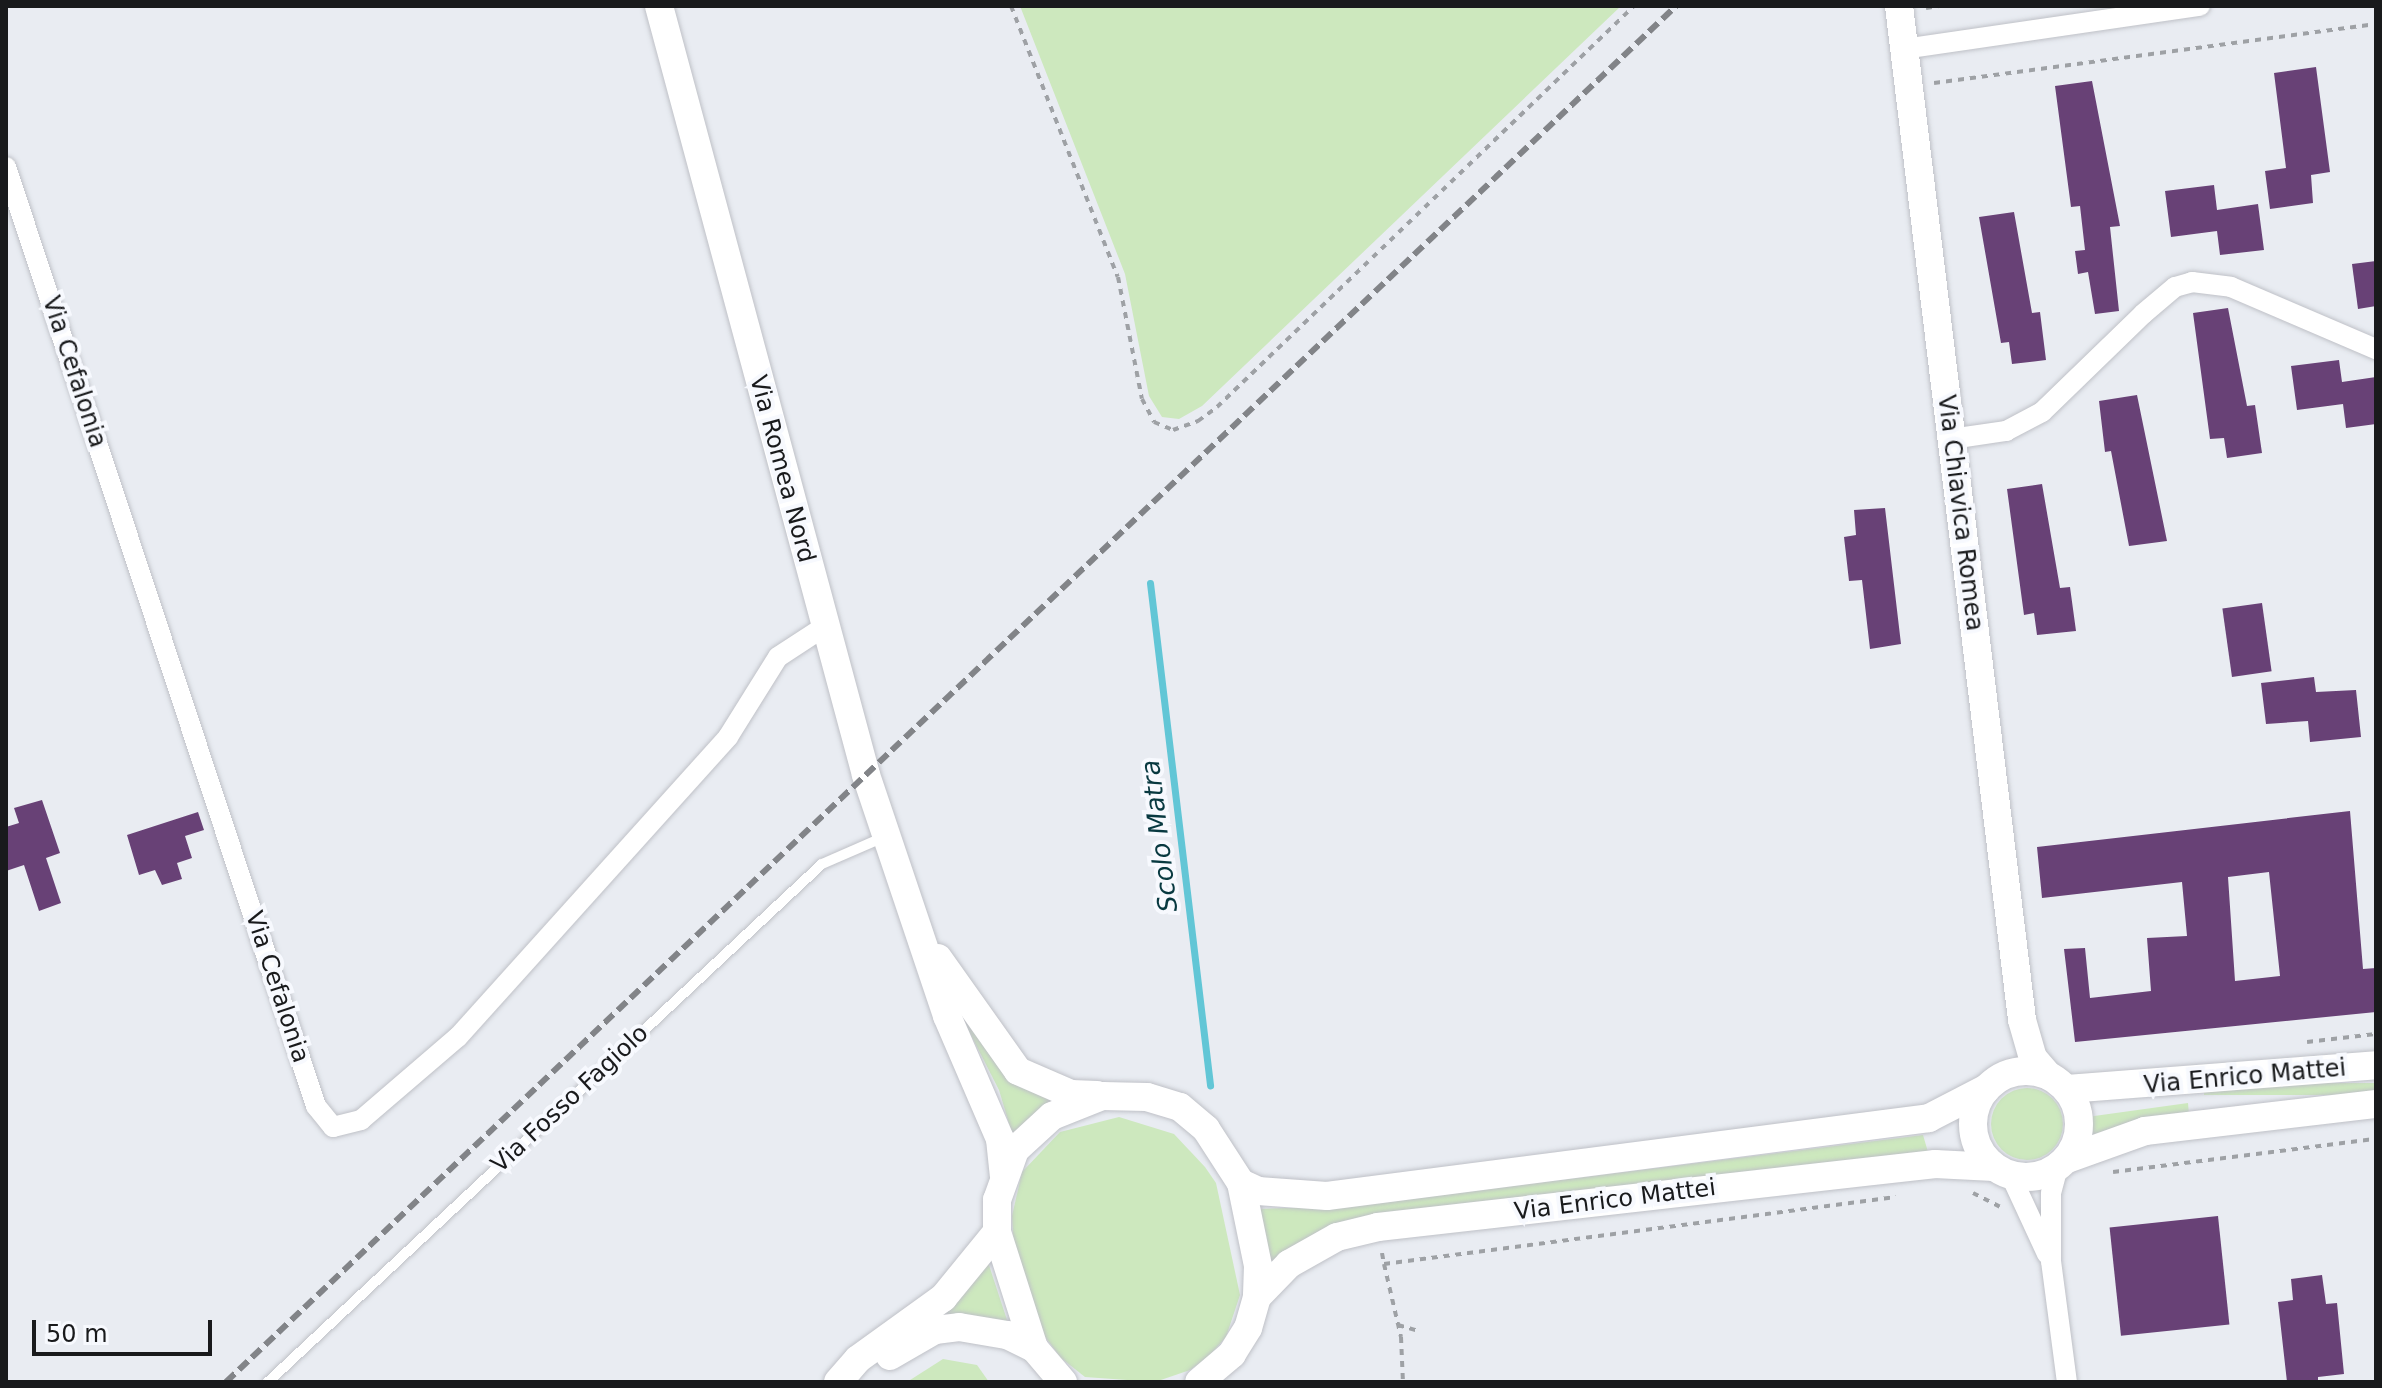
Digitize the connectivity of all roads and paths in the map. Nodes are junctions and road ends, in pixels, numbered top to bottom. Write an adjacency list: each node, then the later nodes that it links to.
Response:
1 (659, 6): 13 (main road, Via Romea Nord)
2 (1011, 6): 3 (path)
3 (1634, 6)
4 (1939, 6): 6 (path)
5 (2200, 6): 8 (street)
6 (1909, 7): 8 (main road, Via Chiavica Romea)
7 (2376, 24): 9 (path)
8 (1904, 49): 12 (main road, Via Chiavica Romea)
9 (1929, 84)
10 (6, 167): 13 (street, Via Cefalonia)
11 (2376, 349): 12 (street)
12 (1951, 439): 16 (main road, Via Chiavica Romea)
13 (824, 627): 14 (main road, Via Romea Nord)
14 (886, 836): 15 (main road, Via Romea Nord); 40 (lane, Via Fosso Fagiolo)
15 (918, 928): 20 (main road, Via Romea Nord); 26 (main road, Via Romea Nord)
16 (2022, 1020): 18 (main road, Via Chiavica Romea); 19 (main road, Via Chiavica Romea)
17 (2376, 1065): 18 (main road, Via Enrico Mattei)
18 (2057, 1082): 19 (main road); 23 (main road)
19 (1993, 1083): 24 (main road); 27 (main road, Via Enrico Mattei)
20 (1102, 1096): 26 (main road); 27 (main road, Via Romea Nord)
21 (2376, 1104): 23 (main road, Via Enrico Mattei)
22 (2376, 1139): 25 (path)
23 (2063, 1163): 24 (main road); 33 (street)
24 (2003, 1172): 30 (street); 31 (main road, Via Enrico Mattei)
25 (2100, 1174)
26 (1004, 1175): 32 (main road)
27 (1241, 1183): 35 (main road)
28 (1961, 1187): 30 (path)
29 (1906, 1194): 34 (path)
30 (2030, 1217): 33 (street)
31 (1378, 1227): 34 (path); 35 (main road, Via Enrico Mattei)
32 (997, 1232): 38 (main road); 39 (main road)
33 (2051, 1261): 44 (street)
34 (1384, 1264): 36 (path)
35 (1257, 1297): 42 (main road)
36 (1398, 1325): 37 (path); 43 (path)
37 (1419, 1331)
38 (1034, 1348): 39 (main road); 41 (main road)
39 (840, 1380)
40 (268, 1382)
41 (1063, 1382)
42 (1199, 1382)
43 (1403, 1382)
44 (2067, 1382)

